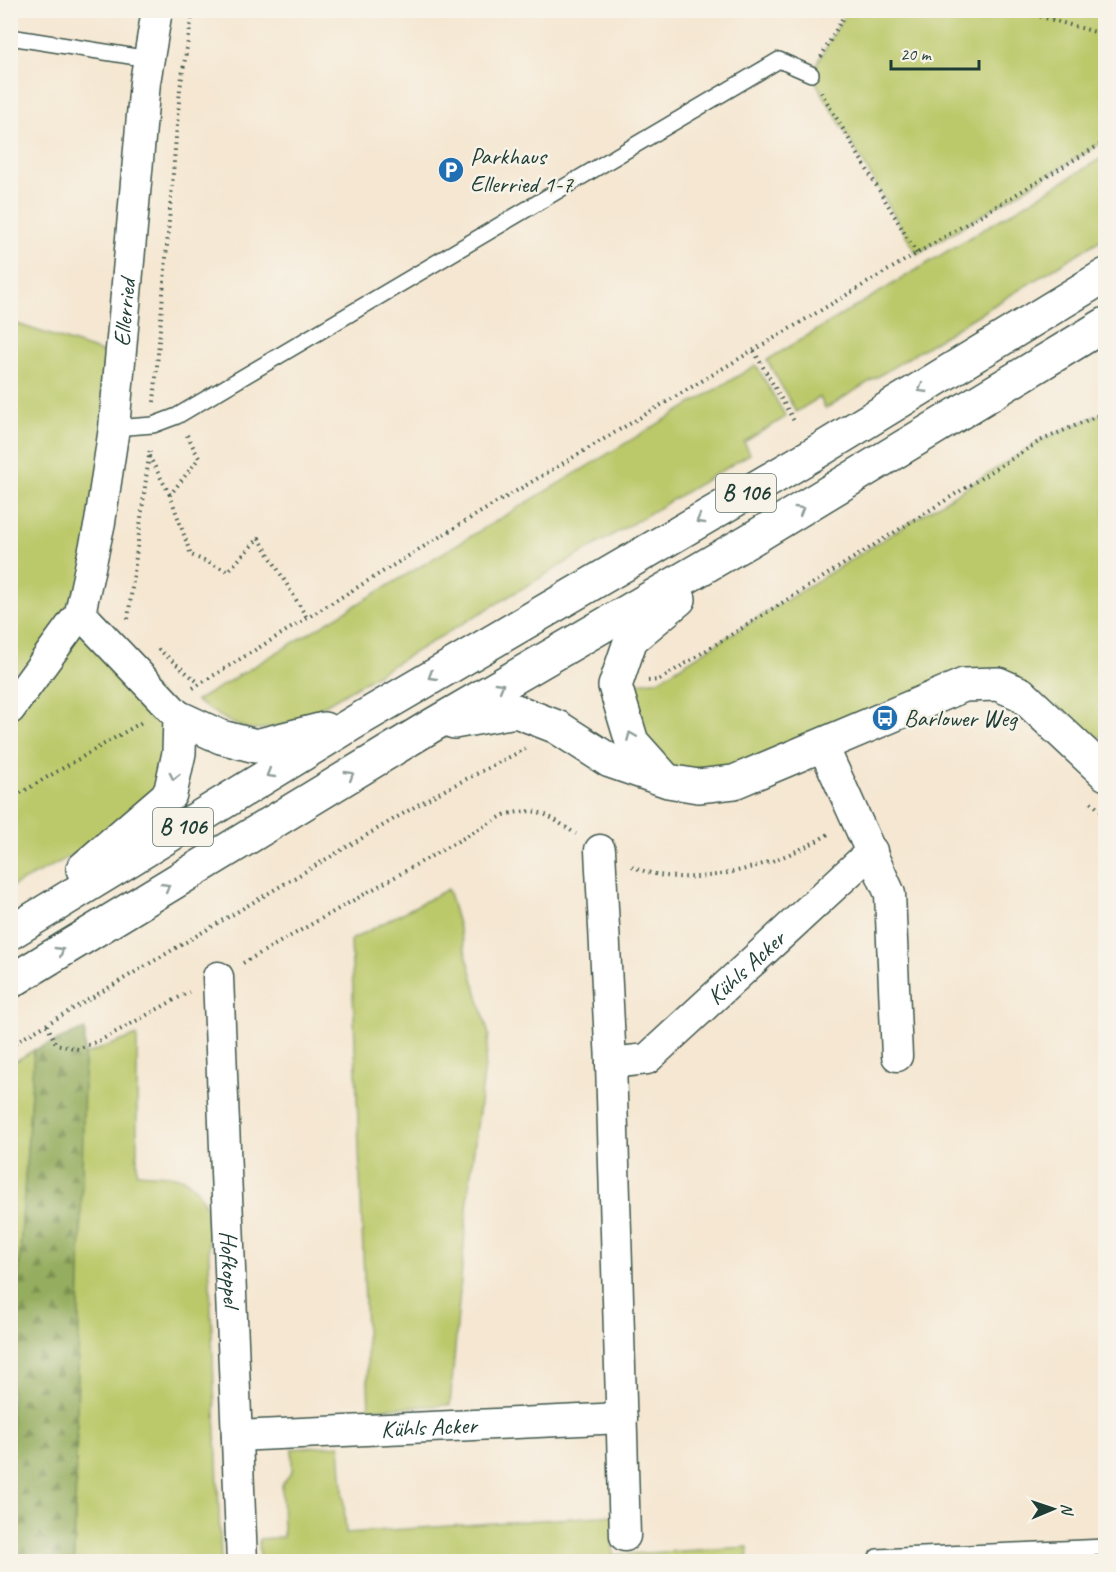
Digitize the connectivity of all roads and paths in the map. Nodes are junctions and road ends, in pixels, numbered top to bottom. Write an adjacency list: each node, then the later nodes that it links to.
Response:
1 (157, 10): 7 (street, Ellerried)
2 (193, 10): 21 (path)
3 (847, 10): 8 (path)
4 (1017, 10): 5 (path)
5 (1106, 35)
6 (10, 37): 7 (lane)
7 (149, 59): 22 (street, Ellerried)
8 (811, 74): 10 (path); 19 (lane)
9 (1106, 141): 10 (path)
10 (917, 254): 15 (path)
11 (1106, 258): 16 (highway)
12 (1106, 275): 16 (highway, B 106)
13 (1106, 324): 17 (highway, B 106)
14 (1106, 339): 17 (highway)
15 (754, 351): 20 (path); 27 (path)
16 (972, 358): 34 (highway, B 106, one-way to 34)
17 (988, 397): 25 (highway, B 106, one-way to 17)
18 (1106, 412): 31 (path)
19 (177, 416): 21 (lane); 23 (path); 24 (path)
20 (794, 421)
21 (153, 425): 22 (lane); 23 (path)
22 (114, 428): 26 (street, Ellerried)
23 (149, 455): 24 (path); 28 (path)
24 (170, 495): 27 (path)
25 (750, 540): 31 (highway); 35 (highway, B 106, one-way to 25)
26 (80, 613): 32 (street, Ellerried); 33 (street)
27 (307, 618): 30 (path)
28 (128, 622)
29 (154, 645): 30 (path)
30 (198, 683): 33 (path)
31 (615, 686): 39 (highway, one-way to 31)
32 (10, 710)
33 (175, 712): 34 (highway); 40 (path); 44 (highway, one-way to 44)
34 (355, 722): 44 (highway, B 106, one-way to 44)
35 (431, 726): 39 (highway); 46 (highway, B 106, one-way to 35)
36 (535, 744): 47 (path)
37 (823, 746): 38 (highway); 39 (highway); 41 (street)
38 (1106, 774)
39 (668, 781)
40 (10, 799)
41 (856, 817): 42 (path); 43 (street)
42 (600, 850): 45 (path); 50 (street)
43 (872, 851): 49 (street); 50 (street, Kühls Acker)
44 (10, 931)
45 (218, 977): 47 (path); 52 (street, Hofkoppel)
46 (10, 982)
47 (47, 1024): 48 (path)
48 (10, 1046)
49 (897, 1056)
50 (611, 1063): 51 (street)
51 (622, 1418): 52 (street, Kühls Acker); 53 (street)
52 (237, 1436): 57 (street, Hofkoppel)
53 (625, 1536)
54 (1106, 1547): 55 (lane)
55 (1044, 1555): 56 (lane)
56 (877, 1557)
57 (242, 1562)

